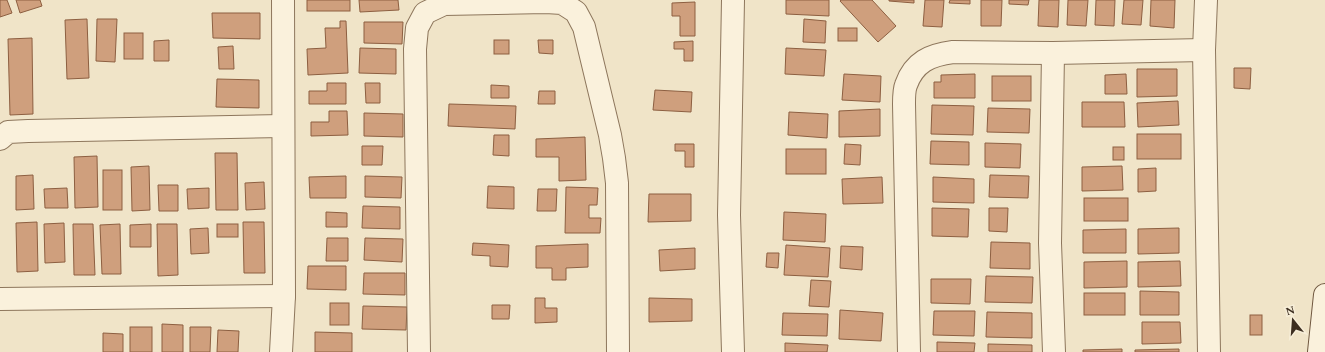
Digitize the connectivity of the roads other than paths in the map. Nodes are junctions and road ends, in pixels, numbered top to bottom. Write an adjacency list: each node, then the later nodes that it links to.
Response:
1 (283, 0): 6 (street)
2 (733, 0): 14 (street)
3 (1206, 0): 4 (street)
4 (1204, 50): 5 (street); 17 (street)
5 (1053, 53): 15 (street); 16 (street)
6 (283, 126): 7 (street); 9 (street)
7 (0, 139)
8 (1325, 294): 18 (street)
9 (284, 296): 10 (street); 11 (street)
10 (0, 299)
11 (281, 352)
12 (419, 352): 13 (street)
13 (618, 352)
14 (733, 352)
15 (910, 352)
16 (1054, 352)
17 (1208, 352)
18 (1319, 352)

